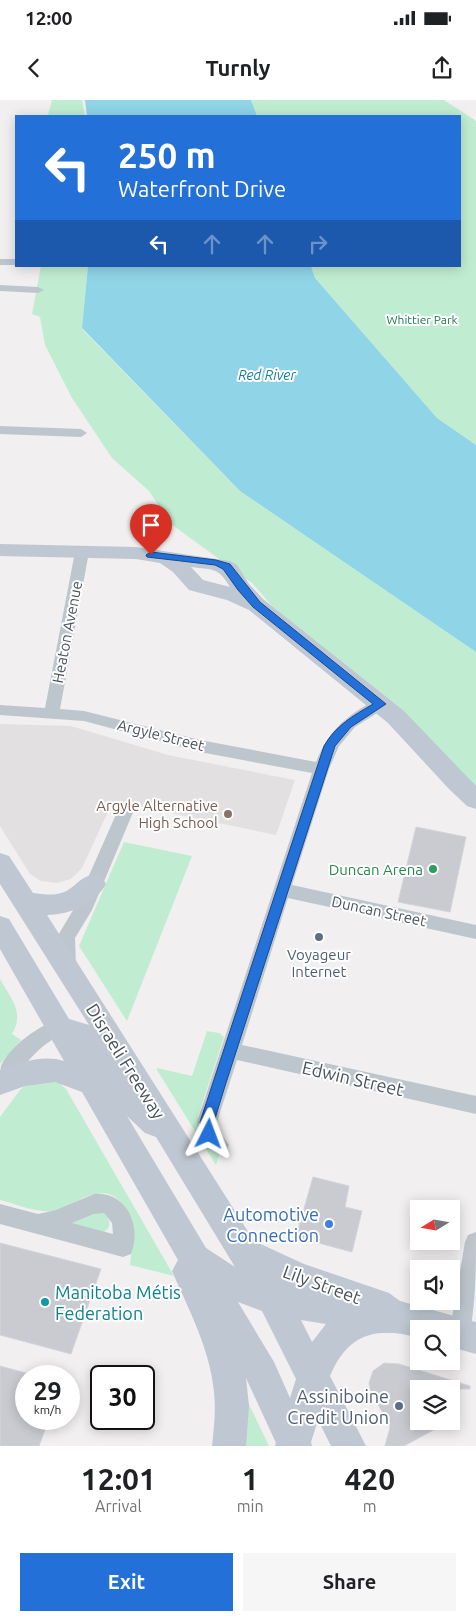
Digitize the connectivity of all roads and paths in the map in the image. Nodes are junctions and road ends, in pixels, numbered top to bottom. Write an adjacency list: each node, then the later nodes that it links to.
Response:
1 (0, 262): 2 (street)
2 (15, 262)
3 (0, 288): 4 (street)
4 (38, 290)
5 (0, 430): 6 (street)
6 (81, 433)
7 (0, 550): 8 (main road)
8 (82, 552): 9 (main road); 17 (street, Heaton Avenue)
9 (166, 556): 10 (main road); 12 (main road)
10 (212, 562): 11 (main road); 12 (main road)
11 (231, 572): 13 (main road); 14 (main road)
12 (190, 578): 13 (main road)
13 (208, 589): 14 (main road)
14 (256, 604): 15 (main road)
15 (380, 704): 18 (street); 19 (main road)
16 (0, 710): 17 (street, Argyle Street)
17 (52, 712): 18 (street, Argyle Street)
18 (321, 769): 23 (street)
19 (476, 800)
20 (126, 810): 22 (street)
21 (0, 863): 24 (main road, Disraeli Freeway)
22 (93, 884): 24 (main road); 27 (street)
23 (282, 890): 26 (street, Duncan Street); 29 (street)
24 (24, 901): 27 (main road, Disraeli Freeway)
25 (0, 926): 28 (main road)
26 (476, 932)
27 (67, 966): 33 (main road, Disraeli Freeway)
28 (59, 1028): 30 (street); 31 (main road); 33 (main road)
29 (229, 1050): 32 (street, Edwin Street); 34 (street)
30 (0, 1083): 31 (main road)
31 (92, 1084): 35 (main road)
32 (476, 1105)
33 (177, 1144): 39 (main road, Disraeli Freeway)
34 (219, 1145)
35 (148, 1178): 40 (main road); 47 (main road)
36 (0, 1214): 37 (street)
37 (38, 1224)
38 (476, 1242): 44 (street)
39 (244, 1252): 41 (main road, Disraeli Freeway); 42 (main road, Lily Street)
40 (194, 1256): 41 (main road, Lily Street); 46 (main road)
41 (273, 1300): 42 (main road, Lily Street); 45 (main road, Disraeli Freeway)
42 (387, 1317): 43 (main road, Lily Street); 45 (main road)
43 (410, 1322)
44 (460, 1323)
45 (314, 1376): 46 (main road); 48 (main road, Disraeli Freeway)
46 (293, 1445)
47 (229, 1446)
48 (349, 1446)

